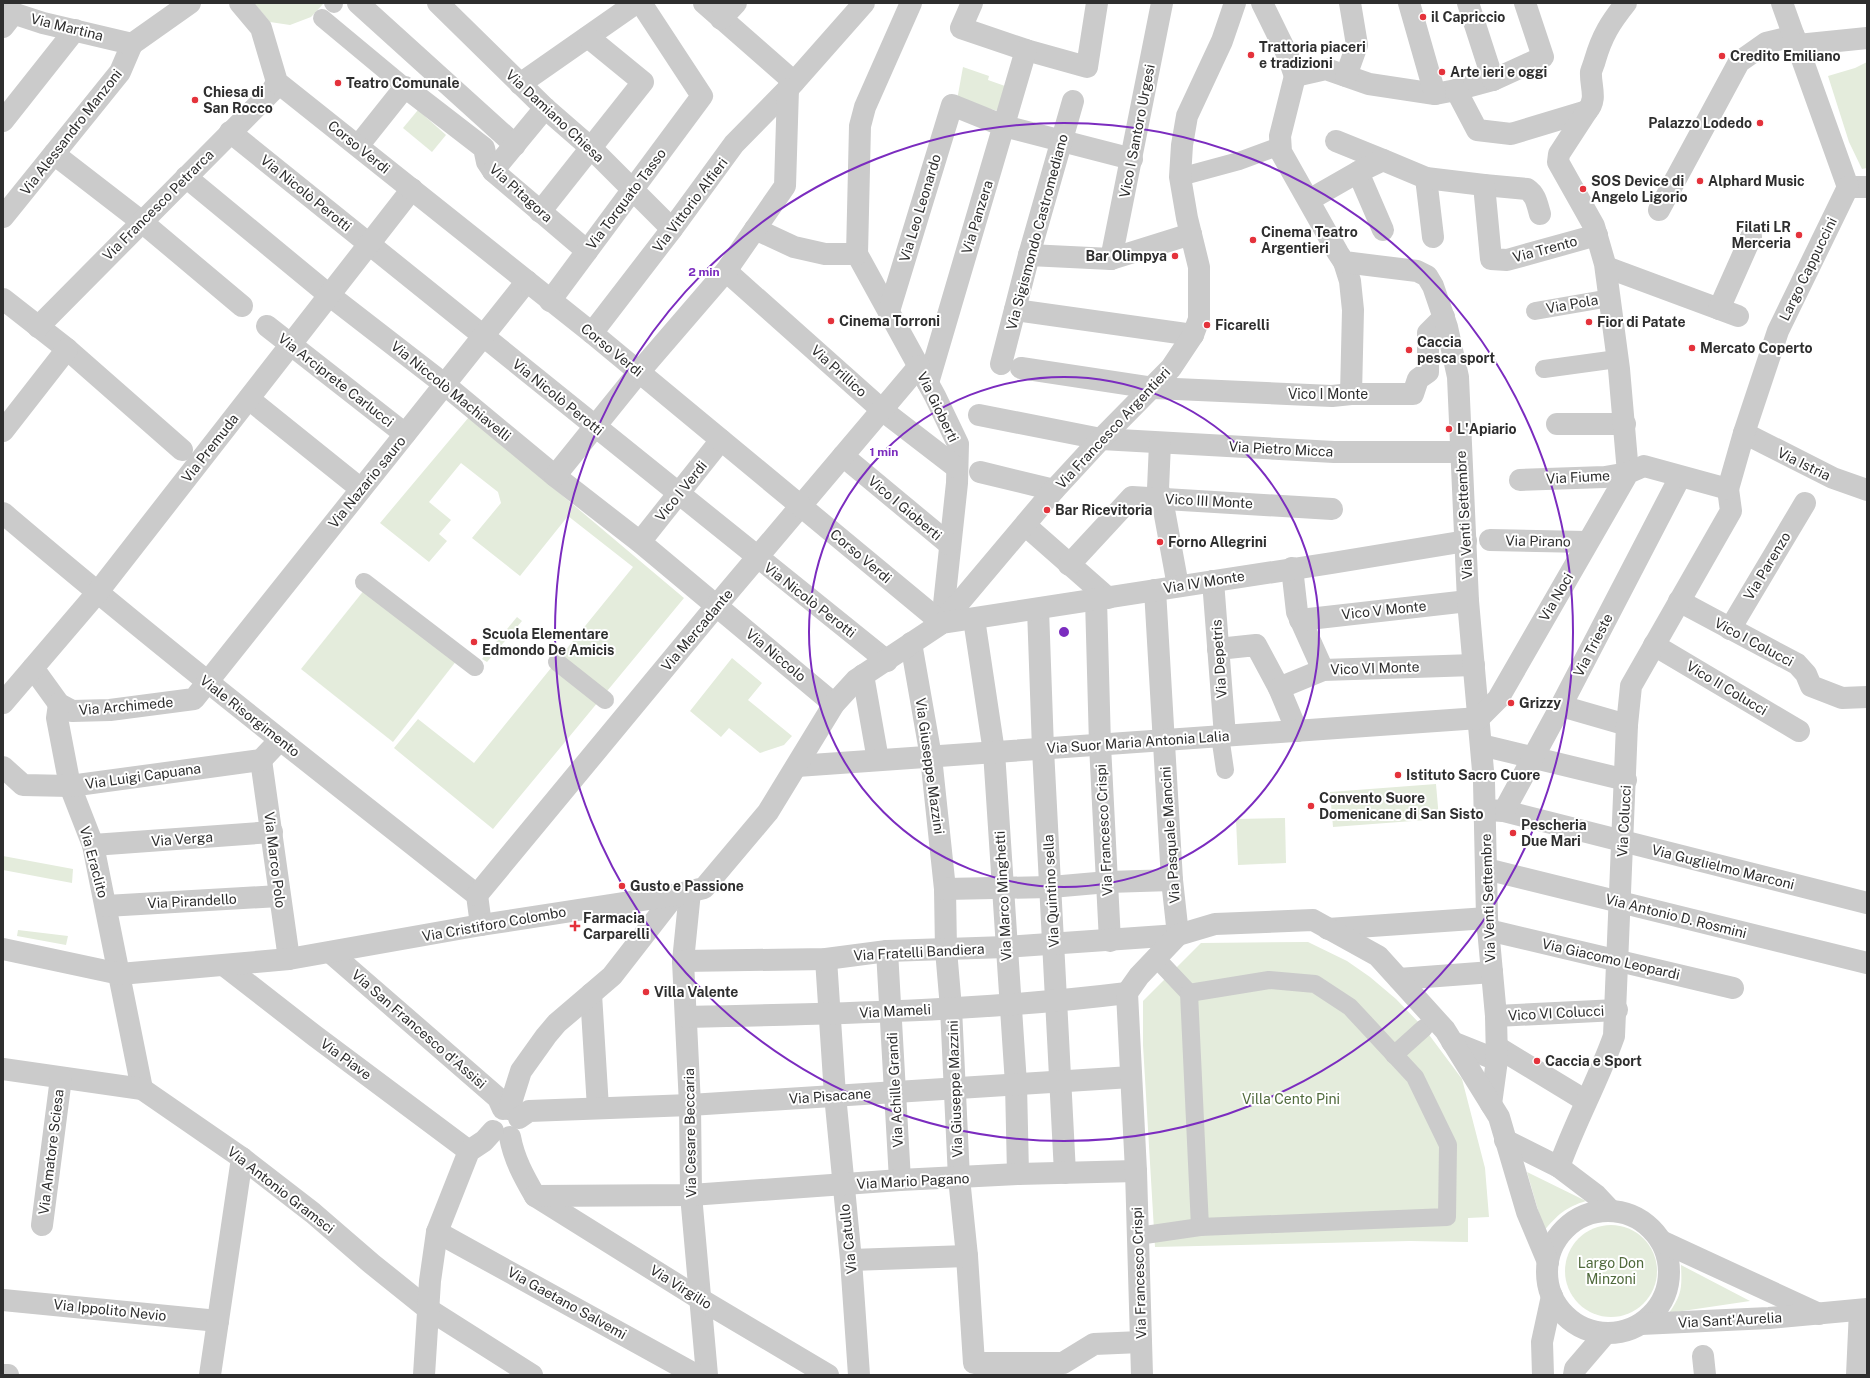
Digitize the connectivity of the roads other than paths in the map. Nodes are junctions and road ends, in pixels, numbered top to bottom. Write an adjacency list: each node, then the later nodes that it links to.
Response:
1 (240, 3): 34 (street)
2 (358, 3): 48 (street)
3 (438, 3): 35 (street, Via Damiano Chiesa)
4 (636, 3): 26 (street)
5 (641, 3): 63 (street, Via Torquato Tasso)
6 (704, 3): 24 (street)
7 (736, 3): 24 (street)
8 (864, 3): 36 (street, Via Vittorio Alfieri)
9 (911, 3): 79 (street)
10 (972, 3): 30 (street)
11 (1097, 3): 30 (street)
12 (1162, 3): 53 (street, Vico I Santoro Urgesi)
13 (1235, 3): 58 (street, Via Francesco Argentieri)
14 (1262, 3): 31 (street)
15 (1350, 3): 32 (street)
16 (1409, 3): 39 (street)
17 (1468, 3): 33 (street)
18 (1525, 3): 33 (street)
19 (1626, 3): 42 (street)
20 (1782, 3): 28 (street)
21 (186, 4): 29 (street)
22 (7, 17): 25 (street, Via Martina)
23 (322, 18): 37 (street)
24 (721, 19): 36 (street)
25 (75, 30): 29 (street, Via Martina); 43 (street)
26 (588, 37): 35 (street); 51 (street)
27 (1867, 38): 28 (street)
28 (1796, 41): 61 (street); 65 (street)
29 (132, 44): 52 (street, Via Alessandro Manzoni)
30 (1026, 50): 44 (street, Via Panzera)
31 (1296, 76): 32 (street); 50 (street)
32 (1346, 76): 39 (street)
33 (1493, 80): 38 (street)
34 (277, 82): 45 (street, Via Francesco Petrarca); 49 (street, Corso Verdi)
35 (520, 84): 41 (street, Via Damiano Chiesa)
36 (791, 85): 70 (street, Via Vittorio Alfieri); 71 (street)
37 (405, 87): 49 (street); 55 (street, Via Pitagora)
38 (1456, 90): 39 (street); 42 (street)
39 (1435, 94)
40 (1074, 101): 46 (street, Via Sigismondo Castromediano)
41 (545, 108): 48 (street); 51 (street, Via Damiano Chiesa)
42 (1587, 110): 74 (street)
43 (3, 121)
44 (1004, 126): 46 (street); 93 (street, Via Leo Leonardo); 106 (street, Via Panzera)
45 (230, 132): 57 (street, Via Francesco Petrarca); 77 (street, Via Nicolò Perotti)
46 (1061, 141): 53 (street); 80 (street, Via Sigismondo Castromediano)
47 (1336, 141): 54 (street)
48 (514, 145): 55 (street)
49 (358, 146): 62 (street, Corso Verdi)
50 (1280, 146): 58 (street); 64 (street)
51 (591, 148): 63 (street, Via Damiano Chiesa); 66 (street)
52 (54, 154): 68 (street, Via Alessandro Manzoni); 69 (street)
53 (1132, 159): 81 (street, Vico I Santoro Urgesi)
54 (1383, 160): 56 (street); 59 (street)
55 (493, 171): 66 (street, Via Pitagora)
56 (1358, 172): 64 (street); 72 (street)
57 (186, 177): 69 (street, Via Francesco Petrarca); 86 (street, Via Niccolò Machiavelli)
58 (1180, 177): 73 (street, Via Francesco Argentieri)
59 (1426, 178): 60 (street); 75 (street)
60 (1484, 185): 67 (street); 74 (street, Via Trento)
61 (1858, 186): 117 (street, Largo Cappuccini)
62 (412, 189): 77 (street, Via Premuda); 85 (street, Corso Verdi)
63 (633, 190): 70 (street, Via Damiano Chiesa); 78 (street, Via Torquato Tasso)
64 (1309, 200): 82 (street)
65 (1659, 210)
66 (540, 212): 78 (street, Via Pitagora)
67 (1540, 214)
68 (3, 217)
69 (142, 222): 90 (street); 96 (street, Via Francesco Petrarca)
70 (672, 229): 97 (street, Via Vittorio Alfieri)
71 (756, 229): 79 (street); 84 (street)
72 (1383, 230)
73 (1192, 234): 81 (street); 98 (street, Via Francesco Argentieri)
74 (1597, 235): 83 (street)
75 (1433, 237)
76 (1752, 237): 83 (street)
77 (369, 244): 86 (street, Via Premuda); 99 (street, Via Nicolò Perotti)
78 (587, 251): 89 (street, Via Torquato Tasso)
79 (857, 254): 93 (street, Via Gioberti)
80 (1030, 254): 81 (street); 91 (street, Via Sigismondo Castromediano)
81 (1111, 259)
82 (1344, 262): 94 (street, Via Venti Settembre); 109 (street)
83 (1605, 265): 87 (street)
84 (726, 271): 105 (street); 111 (street, Via Prillico)
85 (527, 281): 89 (street, Corso Verdi); 99 (street, Via Nazario sauro)
86 (329, 295): 100 (street, Via Premuda); 107 (street, Via Niccolò Machiavelli)
87 (1610, 298): 92 (street, Via Pola); 102 (street)
88 (3, 300): 96 (street)
89 (550, 301): 97 (street, Corso Verdi)
90 (242, 306)
91 (1015, 310): 98 (street); 103 (street, Via Sigismondo Castromediano)
92 (1535, 310)
93 (889, 311): 106 (street, Via Gioberti)
94 (1444, 317): 109 (street, Vico I Monte); 123 (street, Via Venti Settembre)
95 (267, 326): 100 (street, Via Arciprete Carlucci)
96 (38, 327): 101 (street)
97 (592, 333): 105 (street, Corso Verdi)
98 (1193, 335): 108 (street, Via Francesco Argentieri)
99 (482, 336): 107 (street, Via Nazario sauro); 115 (street, Via Nicolò Perotti)
100 (290, 345): 110 (street, Via Premuda); 118 (street, Via Arciprete Carlucci)
101 (67, 350): 116 (street); 122 (street)
102 (1617, 360): 104 (street); 114 (street)
103 (1011, 366): 108 (street, Vico I Monte)
104 (1544, 369)
105 (638, 372): 115 (street); 120 (street, Corso Verdi)
106 (923, 375): 111 (street, Via Mercadante); 125 (street, Via Gioberti)
107 (444, 384): 118 (street, Via Nazario sauro); 128 (street, Via Niccolò Machiavelli)
108 (1153, 388): 109 (street, Vico I Monte); 119 (street, Via Francesco Argentieri)
109 (1351, 394)
110 (248, 399): 131 (street); 154 (street, Via Premuda)
111 (882, 410): 124 (street, Via Mercadante); 125 (street, Via Prillico)
112 (979, 415): 119 (street, Via Pietro Micca)
113 (1557, 424): 114 (street)
114 (1624, 424): 127 (street)
115 (595, 428): 128 (street); 135 (street, Via Nicolò Perotti)
116 (3, 431)
117 (1744, 433): 132 (street, Largo Cappuccini); 134 (street, Via Istria)
118 (405, 434): 131 (street, Via Nazario sauro)
119 (1101, 439): 121 (street, Via Pietro Micca); 133 (street, Via Francesco Argentieri)
120 (721, 440): 135 (street, Vico I Verdi); 138 (street, Corso Verdi)
121 (1160, 443): 123 (street, Via Pietro Micca); 136 (street)
122 (182, 450)
123 (1461, 452): 142 (street, Via Venti Settembre)
124 (843, 456): 138 (street, Via Mercadante); 146 (street, Vico I Gioberti)
125 (956, 467): 146 (street, Via Gioberti)
126 (980, 472): 133 (street)
127 (1628, 473): 129 (street, Via Fiume); 130 (street, Via Fiume); 145 (street, Via Noci)
128 (555, 476): 144 (street, Via Niccolò Machiavelli)
129 (1680, 477): 132 (street, Via Fiume); 181 (street, Via Trieste)
130 (1520, 480)
131 (361, 489): 174 (street, Via Nazario sauro)
132 (1728, 489): 157 (street, Via Colucci)
133 (1054, 490): 141 (street, Via Francesco Argentieri)
134 (1867, 490)
135 (678, 494): 144 (street, Vico I Verdi); 147 (street, Via Nicolò Perotti)
136 (1162, 499): 139 (street, Vico III Monte); 148 (street, Vico III Monte); 152 (street)
137 (1804, 503): 163 (street, Via Parenzo)
138 (800, 506): 147 (street, Via Mercadante); 162 (street, Corso Verdi)
139 (1332, 509)
140 (3, 513): 154 (street, Viale Risorgimento)
141 (1025, 525): 148 (street); 162 (street, Via Francesco Argentieri)
142 (1466, 540): 149 (street, Via IV Monte); 156 (street, Via Venti Settembre)
143 (1490, 540): 145 (street, Via Pirano)
144 (640, 542): 158 (street, Via Niccolò Machiavelli)
145 (1587, 542): 182 (street, Via Noci)
146 (949, 544): 162 (street, Via Gioberti)
147 (758, 558): 158 (street, Via Mercadante); 167 (street, Via Nicolò Perotti)
148 (1069, 565): 155 (street)
149 (1292, 568): 150 (street, Via IV Monte); 161 (street)
150 (1212, 581): 152 (street, Via IV Monte); 166 (street, Via Depetris)
151 (364, 582): 170 (street)
152 (1178, 586): 153 (street, Via IV Monte)
153 (1155, 590): 155 (street, Via IV Monte); 188 (street, Via Pasquale Mancini)
154 (97, 592): 171 (street, Via Premuda); 174 (street, Viale Risorgimento)
155 (1102, 598): 159 (street, Via IV Monte); 189 (street, Via Francesco Crispi)
156 (1468, 601): 161 (street, Vico V Monte); 169 (street, Via Venti Settembre)
157 (1679, 601): 163 (street, Vico I Colucci); 165 (street, Via Colucci)
158 (717, 605): 180 (street, Via Niccolo); 213 (street, Via Mercadante)
159 (1038, 609): 160 (street, Via IV Monte); 191 (street, Via Quintino sella)
160 (974, 619): 162 (street, Via IV Monte); 192 (street, Via Marco Minghetti)
161 (1300, 620): 172 (street)
162 (942, 623): 164 (street, Via Francesco Argentieri)
163 (1730, 628): 176 (street, Vico I Colucci)
164 (911, 643): 167 (street, Via Francesco Argentieri); 193 (street, Via Giuseppe Mazzini)
165 (1654, 645): 183 (street, Via Colucci); 185 (street, Vico II Colucci)
166 (1218, 649): 175 (street); 186 (street, Via Depetris)
167 (887, 661): 173 (street, Via Francesco Argentieri)
168 (557, 662): 177 (street)
169 (1474, 665): 172 (street, Vico VI Monte); 182 (street, Via Venti Settembre)
170 (475, 667)
171 (33, 668): 178 (street, Via Premuda); 179 (street, Via Archimede)
172 (1323, 670): 175 (street, Vico VI Monte)
173 (863, 676): 180 (street, Via Francesco Argentieri); 196 (street)
174 (207, 682): 179 (street, Via Archimede); 187 (street, Viale Risorgimento)
175 (1279, 688): 184 (street)
176 (1867, 697)
177 (605, 700)
178 (3, 703)
179 (58, 704): 201 (street, Via Eraclito)
180 (834, 704): 197 (street, Via Francesco Argentieri)
181 (1561, 706): 183 (street); 194 (street, Via Trieste)
182 (1479, 718): 184 (street, Via Suor Maria Antonia Lalia); 190 (street, Via Venti Settembre)
183 (1627, 725): 200 (street, Via Colucci)
184 (1297, 731): 186 (street, Via Suor Maria Antonia Lalia)
185 (1799, 731)
186 (1222, 736): 188 (street, Via Suor Maria Antonia Lalia); 199 (street)
187 (280, 740): 195 (street); 213 (street, Viale Risorgimento)
188 (1163, 740): 189 (street, Via Suor Maria Antonia Lalia); 207 (street, Via Pasquale Mancini)
189 (1100, 745): 191 (street, Via Suor Maria Antonia Lalia); 208 (street, Via Francesco Crispi)
190 (1481, 745): 194 (street); 202 (street, Via Venti Settembre)
191 (1043, 749): 192 (street, Via Suor Maria Antonia Lalia); 209 (street, Via Quintino sella)
192 (994, 752): 193 (street, Via Suor Maria Antonia Lalia); 211 (street, Via Marco Minghetti)
193 (930, 757): 196 (street, Via Suor Maria Antonia Lalia); 210 (street, Via Giuseppe Mazzini)
194 (1533, 758): 200 (street); 202 (street, Via Trieste)
195 (261, 760): 201 (street, Via Luigi Capuana); 203 (street, Via Marco Polo)
196 (878, 760): 197 (street, Via Suor Maria Antonia Lalia)
197 (797, 766): 212 (street, Via Francesco Argentieri)
198 (3, 767): 201 (street, Via Luigi Capuana)
199 (1225, 770)
200 (1626, 780): 204 (street, Via Colucci)
201 (70, 786): 205 (street, Via Eraclito)
202 (1494, 811): 204 (street, Via Guglielmo Marconi); 206 (street, Via Venti Settembre)
203 (272, 832): 205 (street, Via Verga); 214 (street, Via Marco Polo)
204 (1624, 842): 215 (street, Via Colucci); 216 (street, Via Guglielmo Marconi)
205 (93, 845): 217 (street, Via Eraclito)
206 (1486, 869): 215 (street, Via Antonio D. Rosmini); 218 (street, Via Venti Settembre)
207 (1172, 880): 208 (street); 221 (street, Via Pasquale Mancini)
208 (1108, 882): 209 (street); 222 (street, Via Francesco Crispi)
209 (1050, 888): 211 (street); 223 (street, Via Quintino sella)
210 (945, 889): 211 (street); 225 (street, Via Giuseppe Mazzini)
211 (1002, 889): 224 (street, Via Marco Minghetti)
212 (690, 892): 219 (street, Via Cristiforo Colombo); 233 (street, Via Cesare Beccaria); 242 (street, Via Francesco Argentieri)
213 (476, 895): 219 (street)
214 (279, 896): 217 (street, Via Pirandello); 230 (street, Via Marco Polo)
215 (1620, 902): 232 (street, Via Colucci); 234 (street, Via Antonio D. Rosmini)
216 (1867, 903)
217 (106, 906): 237 (street, Via Eraclito)
218 (1487, 924): 220 (street, Via Giacomo Leopardi); 232 (street, Via Giacomo Leopardi); 236 (street, Via Venti Settembre)
219 (481, 926): 228 (street, Via Cristiforo Colombo)
220 (1328, 929): 221 (street, Via Fratelli Bandiera); 238 (street, Via Fratelli Bandiera)
221 (1178, 935): 222 (street, Via Fratelli Bandiera); 229 (street)
222 (1110, 940): 223 (street, Via Fratelli Bandiera)
223 (1053, 943): 224 (street, Via Fratelli Bandiera); 243 (street, Via Quintino sella)
224 (1006, 947): 225 (street, Via Fratelli Bandiera); 244 (street, Via Marco Minghetti)
225 (946, 950): 227 (street, Via Fratelli Bandiera); 245 (street, Via Giuseppe Mazzini)
226 (6, 951): 237 (street, Via Cristiforo Colombo)
227 (887, 951): 231 (street, Via Fratelli Bandiera); 247 (street, Via Achille Grandi)
228 (331, 953): 230 (street, Via Cristiforo Colombo); 268 (street, Via San Francesco d'Assisi)
229 (1156, 958): 240 (street); 241 (street)
230 (289, 959): 235 (street, Via Cristiforo Colombo)
231 (826, 959): 233 (street, Via Fratelli Bandiera); 248 (street, Via Catullo)
232 (1617, 960): 239 (street, Via Giacomo Leopardi); 246 (street, Via Colucci)
233 (683, 961): 250 (street, Via Cesare Beccaria)
234 (1867, 963)
235 (225, 966): 237 (street, Via Cristiforo Colombo); 270 (street, Via Piave)
236 (1492, 972): 238 (street); 249 (street, Via Venti Settembre)
237 (120, 974): 260 (street, Via Eraclito)
238 (1399, 979): 252 (street, Via Fratelli Bandiera)
239 (1733, 988)
240 (1127, 993): 243 (street, Via Mameli); 256 (street, Via Francesco Crispi)
241 (1189, 993): 254 (street); 283 (street)
242 (591, 994): 267 (street); 268 (street, Via Francesco Argentieri)
243 (1057, 1002): 244 (street, Via Mameli); 258 (street, Via Quintino sella)
244 (1010, 1005): 245 (street, Via Mameli); 259 (street, Via Marco Minghetti)
245 (951, 1008): 247 (street, Via Mameli); 261 (street, Via Giuseppe Mazzini)
246 (1617, 1010): 249 (street, Vico VI Colucci); 264 (street, Via Colucci)
247 (891, 1012): 248 (street, Via Mameli); 262 (street, Via Achille Grandi)
248 (830, 1014): 250 (street, Via Mameli); 263 (street, Via Catullo)
249 (1496, 1016): 253 (street, Via Venti Settembre)
250 (686, 1018): 266 (street, Via Cesare Beccaria)
251 (1424, 1028): 254 (street)
252 (1452, 1042): 253 (street); 265 (street, Via Fratelli Bandiera)
253 (1497, 1053): 264 (street); 265 (street, Via Venti Settembre)
254 (1394, 1055): 283 (street)
255 (3, 1069): 257 (street, Via Antonio Gramsci)
256 (1131, 1077): 258 (street, Via Pisacane); 273 (street, Via Francesco Crispi)
257 (61, 1078): 260 (street, Via Antonio Gramsci); 282 (street, Via Amatore Sciesa)
258 (1062, 1081): 259 (street, Via Pisacane); 274 (street, Via Quintino sella)
259 (1016, 1084): 261 (street, Via Pisacane); 275 (street, Via Marco Minghetti)
260 (142, 1089): 271 (street, Via Antonio Gramsci)
261 (955, 1089): 262 (street, Via Pisacane); 276 (street, Via Giuseppe Mazzini)
262 (895, 1092): 263 (street, Via Pisacane); 277 (street, Via Achille Grandi)
263 (835, 1095): 266 (street, Via Pisacane); 278 (street, Via Catullo)
264 (1586, 1101): 272 (street, Via Colucci)
265 (1491, 1104): 269 (street, Via Fratelli Bandiera)
266 (690, 1105): 267 (street, Via Pisacane); 279 (street, Via Cesare Beccaria)
267 (598, 1108): 268 (street, Via Pisacane)
268 (511, 1119): 270 (street); 280 (street)
269 (1505, 1140): 272 (street); 289 (street, Via Fratelli Bandiera)
270 (469, 1151): 284 (street)
271 (242, 1158): 293 (street, Via Antonio Gramsci); 296 (street)
272 (1559, 1167): 281 (street)
273 (1136, 1172): 274 (street, Via Mario Pagano); 285 (street, Via Francesco Crispi)
274 (1065, 1173): 275 (street, Via Mario Pagano)
275 (1018, 1174): 276 (street, Via Mario Pagano)
276 (959, 1178): 277 (street, Via Mario Pagano); 287 (street, Via Giuseppe Mazzini)
277 (900, 1180): 278 (street, Via Mario Pagano)
278 (843, 1185): 279 (street, Via Mario Pagano); 288 (street, Via Catullo)
279 (691, 1195): 280 (street, Via Mario Pagano); 291 (street, Via Cesare Beccaria)
280 (536, 1196): 291 (street, Via Virgilio)
281 (1611, 1211): 286 (street); 289 (street)
282 (42, 1225)
283 (1200, 1227): 285 (street)
284 (437, 1232): 293 (street); 305 (street, Via Gaetano Salvemi)
285 (1138, 1236): 299 (street, Via Francesco Crispi)
286 (1661, 1241): 295 (street, Via Sant'Aurelia); 297 (street)
287 (966, 1256): 288 (street); 299 (street, Via Giuseppe Mazzini)
288 (851, 1260): 308 (street, Via Catullo)
289 (1548, 1262): 290 (street)
290 (1552, 1296): 298 (street); 310 (street)
291 (700, 1298): 306 (street, Via Cesare Beccaria); 307 (street, Via Virgilio)
292 (3, 1300): 296 (street, Via Ippolito Nevio)
293 (428, 1309): 303 (street); 304 (street, Via Antonio Gramsci)
294 (1864, 1310): 295 (street, Via Sant'Aurelia); 312 (street)
295 (1820, 1314): 297 (street, Via Sant'Aurelia)
296 (218, 1321): 302 (street)
297 (1641, 1324): 298 (street)
298 (1605, 1334): 311 (street)
299 (1141, 1342): 309 (street, Via Francesco Crispi)
300 (3, 1375): 301 (street)
301 (8, 1375)
302 (210, 1375)
303 (424, 1375)
304 (532, 1375)
305 (696, 1375)
306 (707, 1375)
307 (828, 1375)
308 (859, 1375)
309 (1142, 1375)
310 (1543, 1375)
311 (1574, 1375)
312 (1857, 1375)

